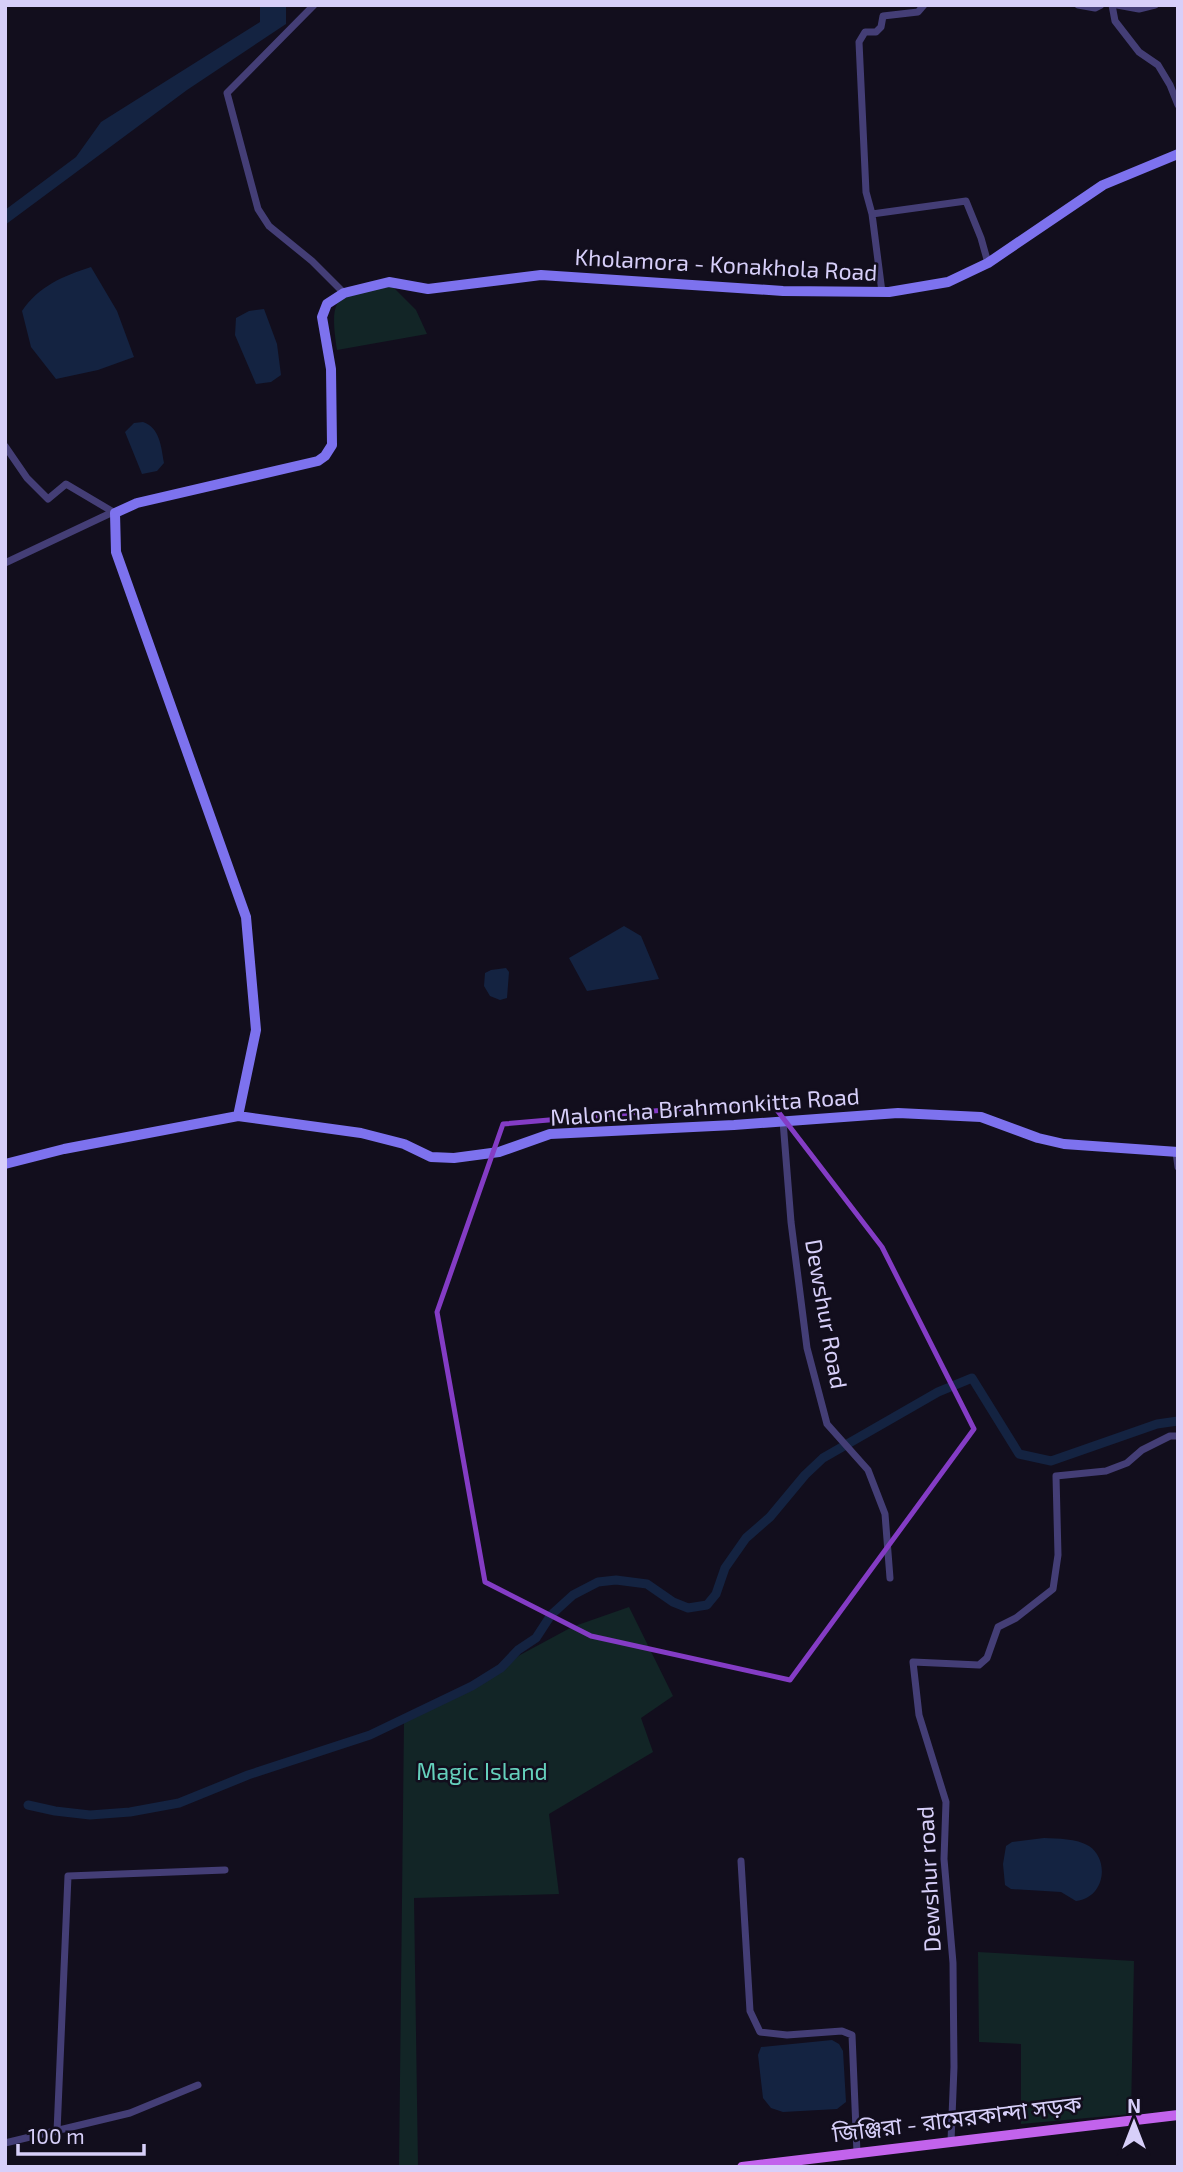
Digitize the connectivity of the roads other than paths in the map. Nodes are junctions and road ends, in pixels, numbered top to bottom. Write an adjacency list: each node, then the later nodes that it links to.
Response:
1 (314, 5): 12 (street)
2 (924, 5): 9 (street)
3 (1078, 5): 4 (street)
4 (1101, 5)
5 (1114, 5): 6 (street); 7 (street)
6 (1155, 5)
7 (1178, 105)
8 (1178, 154): 10 (main road, Kholamora - Konakhola Road)
9 (872, 214): 10 (street); 11 (street)
10 (988, 262): 11 (main road, Kholamora - Konakhola Road)
11 (882, 292): 12 (main road, Kholamora - Konakhola Road)
12 (344, 293): 14 (main road, Kholamora - Konakhola Road)
13 (5, 446): 14 (street)
14 (114, 512): 15 (street); 16 (main road)
15 (5, 563)
16 (238, 1116): 17 (main road, Maloncha Brahmonkitta Road); 19 (main road, Maloncha Brahmonkitta Road)
17 (783, 1121): 18 (main road, Maloncha Brahmonkitta Road); 22 (street, Dewshur Road)
18 (1177, 1152): 20 (street)
19 (5, 1164)
20 (1178, 1167)
21 (1178, 1436): 28 (street, Dewshur road)
22 (890, 1578)
23 (741, 1861): 30 (street)
24 (225, 1870): 27 (street)
25 (198, 2085): 27 (street)
26 (1178, 2115): 28 (main road, জিঞ্জিরা - রামেরকান্দা সড়ক)
27 (57, 2132): 29 (street)
28 (951, 2141): 30 (main road, জিঞ্জিরা - রামেরকান্দা সড়ক)
29 (5, 2143)
30 (857, 2153): 31 (main road, জিঞ্জিরা - রামেরকান্দা সড়ক)
31 (742, 2167)

